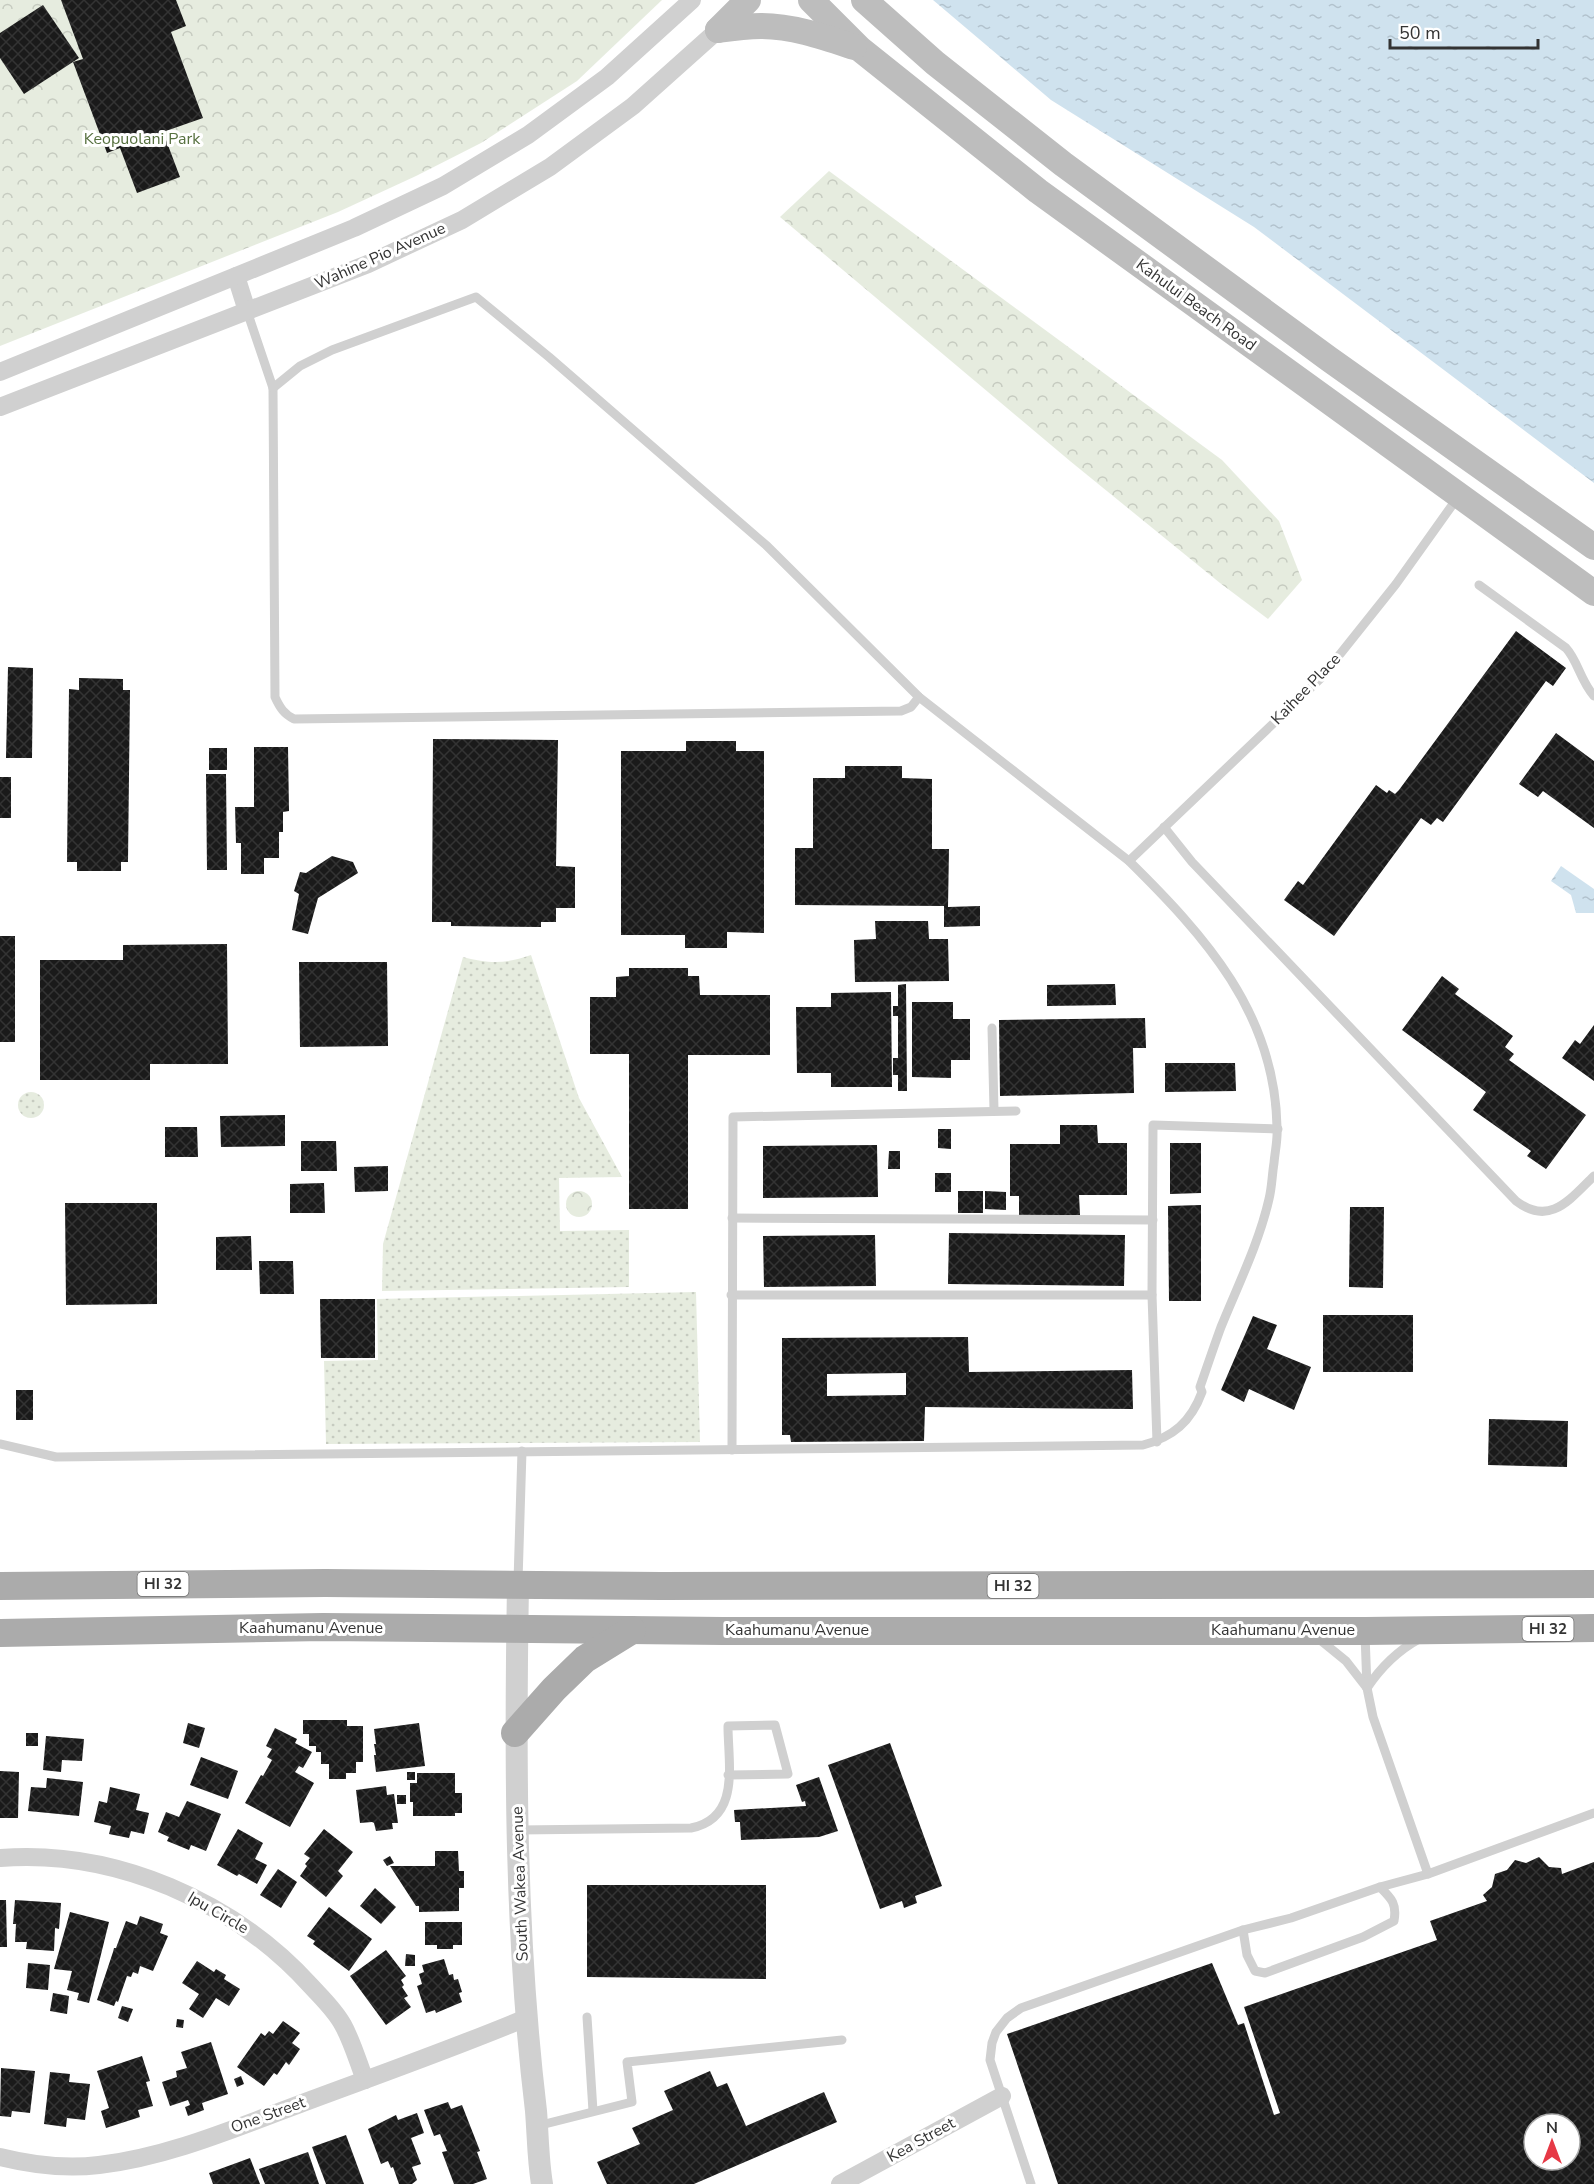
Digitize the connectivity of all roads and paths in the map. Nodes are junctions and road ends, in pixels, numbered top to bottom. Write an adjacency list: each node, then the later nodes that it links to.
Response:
1 (692, 0): 7 (street)
2 (748, 0): 5 (main road)
3 (811, 0): 6 (main road, Kahului Beach Road)
4 (864, 0): 12 (main road)
5 (718, 30): 6 (main road); 8 (street, Wahine Pio Avenue)
6 (860, 49): 13 (main road, Kahului Beach Road)
7 (236, 276): 8 (street); 9 (street)
8 (247, 311): 10 (lane); 11 (street, Wahine Pio Avenue)
9 (0, 373): 11 (street)
10 (273, 388): 18 (lane); 18 (lane)
11 (6, 405)
12 (1486, 469): 13 (main road); 14 (main road)
13 (1459, 495): 16 (main road, Kahului Beach Road); 19 (lane, Kaihee Place)
14 (1594, 547)
15 (1479, 585): 17 (lane)
16 (1594, 593)
17 (1594, 696)
18 (919, 698): 20 (lane)
19 (1164, 827): 20 (lane, Kaihee Place); 25 (lane)
20 (1129, 861): 24 (lane)
21 (992, 1028): 22 (lane)
22 (994, 1110): 23 (lane); 26 (lane)
23 (1016, 1111)
24 (1278, 1129): 27 (lane); 30 (lane)
25 (1594, 1176)
26 (732, 1218): 27 (lane); 28 (lane)
27 (1153, 1220): 29 (lane)
28 (731, 1295): 29 (lane); 32 (lane)
29 (1152, 1295): 30 (lane)
30 (1157, 1442): 32 (lane)
31 (0, 1444): 33 (lane)
32 (732, 1450): 33 (lane)
33 (522, 1451): 34 (lane)
34 (518, 1584): 36 (main road, HI 32); 37 (main road, HI 32); 39 (street, South Wakea Avenue)
35 (1594, 1584): 37 (main road, HI 32)
36 (0, 1586)
37 (1364, 1586): 43 (main road)
38 (1594, 1628): 42 (main road, Kaahumanu Avenue / HI 32)
39 (518, 1629): 40 (main road, Kaahumanu Avenue / HI 32); 44 (main road, Kaahumanu Avenue / HI 32); 46 (street, South Wakea Avenue)
40 (632, 1630): 41 (main road, Kaahumanu Avenue / HI 32); 46 (main road)
41 (1304, 1630): 43 (main road, Kaahumanu Avenue / HI 32); 45 (lane)
42 (1443, 1630): 43 (main road, Kaahumanu Avenue / HI 32); 45 (lane)
43 (1365, 1631): 45 (lane)
44 (0, 1632)
45 (1367, 1688): 51 (lane)
46 (515, 1733): 49 (street, South Wakea Avenue)
47 (728, 1775): 47 (lane); 49 (lane)
48 (1594, 1813): 51 (lane)
49 (517, 1830): 55 (street, South Wakea Avenue)
50 (0, 1858): 57 (street, Ipu Circle)
51 (1428, 1874): 52 (lane)
52 (1380, 1887): 53 (lane); 53 (lane)
53 (1243, 1930): 58 (lane)
54 (587, 2017): 59 (lane)
55 (526, 2018): 57 (street, One Street); 60 (street, South Wakea Avenue)
56 (842, 2040): 59 (lane)
57 (365, 2080): 61 (street, One Street)
58 (1002, 2096): 63 (street, Kea Street); 64 (lane)
59 (593, 2111): 60 (lane)
60 (537, 2126): 62 (street, South Wakea Avenue)
61 (0, 2157)
62 (542, 2184)
63 (840, 2184)
64 (1031, 2184)

